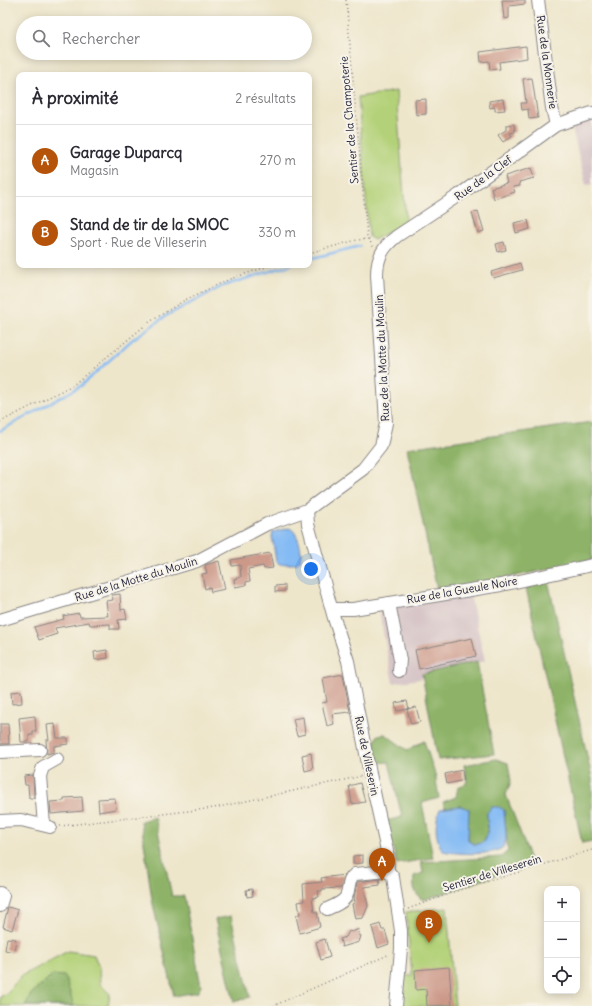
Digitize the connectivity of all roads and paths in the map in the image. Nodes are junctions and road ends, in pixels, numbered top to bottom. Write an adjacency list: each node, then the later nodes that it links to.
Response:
1 (346, 0): 5 (path, Sentier de la Champoterie)
2 (538, 0): 4 (street, Rue de la Monnerie)
3 (592, 113): 4 (street, Rue de la Clef)
4 (556, 125): 6 (street, Rue de la Clef)
5 (312, 252)
6 (381, 253): 9 (street, Rue de la Motte du Moulin)
7 (263, 268): 8 (path)
8 (0, 422)
9 (307, 510): 12 (street, Rue de Villeserin); 13 (street, Rue de la Motte du Moulin)
10 (592, 565): 11 (street, Rue de la Gueule Noire)
11 (389, 603): 12 (street, Rue de la Gueule Noire); 14 (street)
12 (332, 609): 18 (street, Rue de Villeserin)
13 (0, 620)
14 (399, 671)
15 (40, 750): 16 (street)
16 (0, 752)
17 (57, 759): 20 (street)
18 (370, 774): 20 (path); 22 (street, Rue de Villeserin)
19 (0, 821): 20 (street)
20 (47, 826)
21 (592, 850): 26 (path, Sentier de Villeserein)
22 (388, 871): 25 (street); 26 (street, Rue de Villeserin)
23 (0, 893): 24 (street)
24 (0, 906)
25 (327, 909)
26 (397, 911): 27 (street, Rue de Villeserin)
27 (401, 949): 28 (path); 29 (street, Rue de Villeserin)
28 (273, 1006)
29 (396, 1006)

